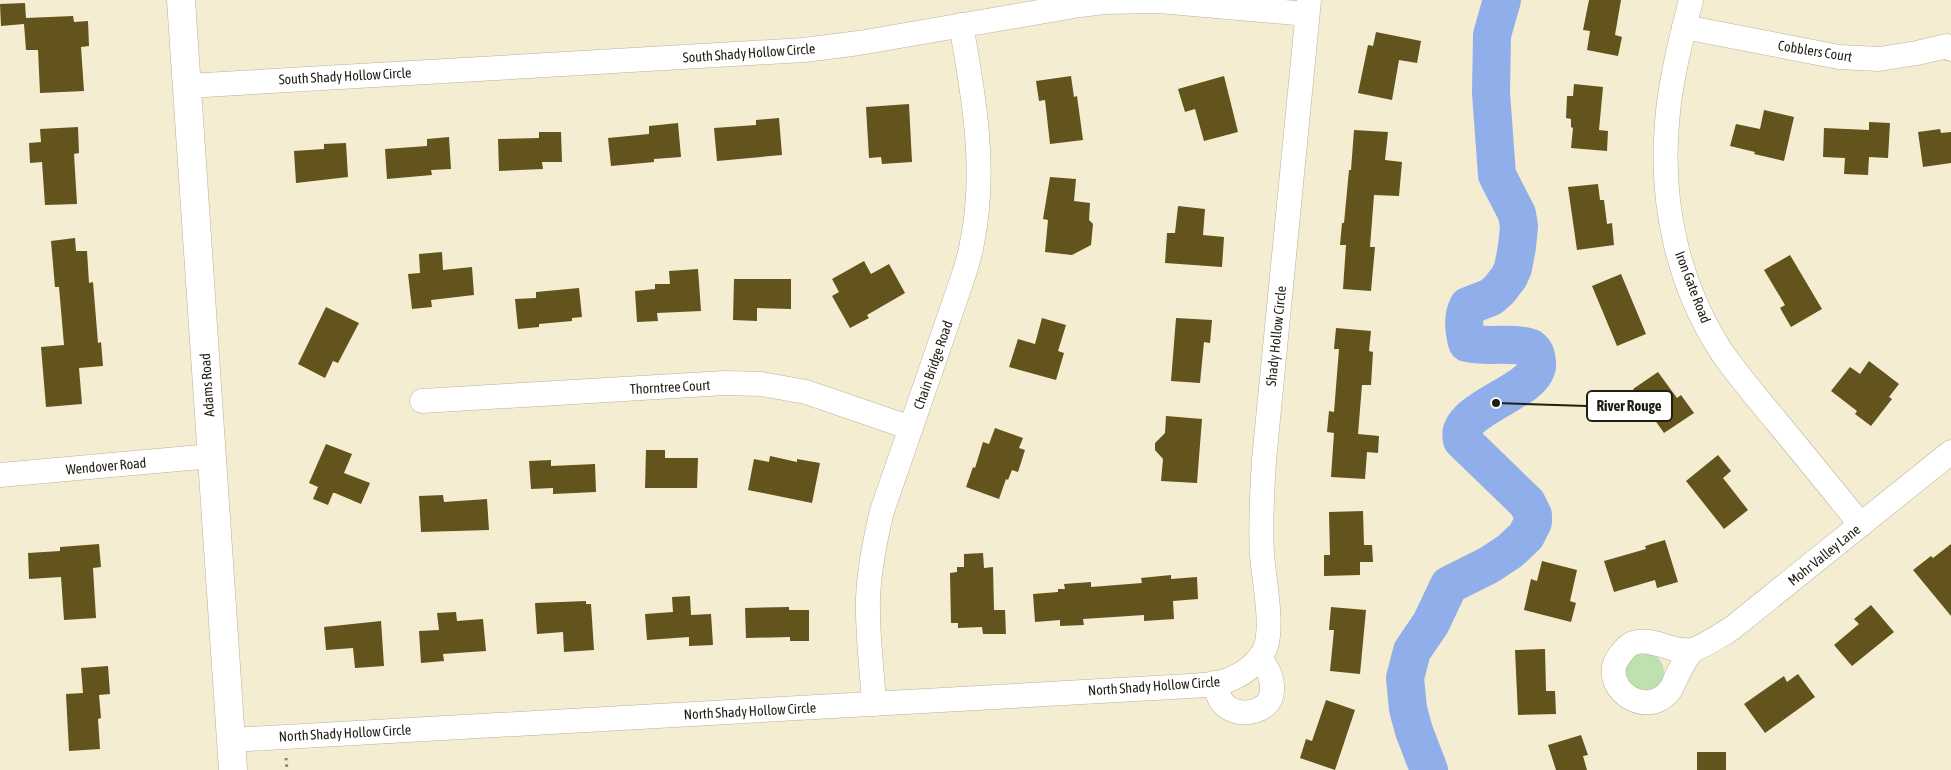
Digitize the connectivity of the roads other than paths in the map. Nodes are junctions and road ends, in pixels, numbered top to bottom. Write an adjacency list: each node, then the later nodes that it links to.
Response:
1 (181, 0): 7 (street, Adams Road)
2 (1691, 0): 5 (street, Iron Gate Road)
3 (1308, 7): 4 (street, South Shady Hollow Circle); 15 (street, Shady Hollow Circle)
4 (961, 25): 7 (street, South Shady Hollow Circle); 9 (street, Chain Bridge Road)
5 (1684, 27): 6 (street, Cobblers Court); 13 (street, Iron Gate Road)
6 (1950, 44)
7 (187, 86): 11 (street, Adams Road)
8 (422, 401): 9 (street, Thorntree Court)
9 (911, 428): 17 (street, Chain Bridge Road)
10 (1951, 452): 13 (street, Mohr Valley Lane)
11 (212, 456): 12 (street, Wendover Road); 18 (street, Adams Road)
12 (0, 475)
13 (1861, 525): 14 (street, Mohr Valley Lane)
14 (1692, 650)
15 (1260, 657): 16 (street, North Shady Hollow Circle); 16 (street)
16 (1214, 683): 17 (street, North Shady Hollow Circle)
17 (874, 704): 18 (street, North Shady Hollow Circle)
18 (231, 740): 19 (street, Adams Road)
19 (233, 770)

